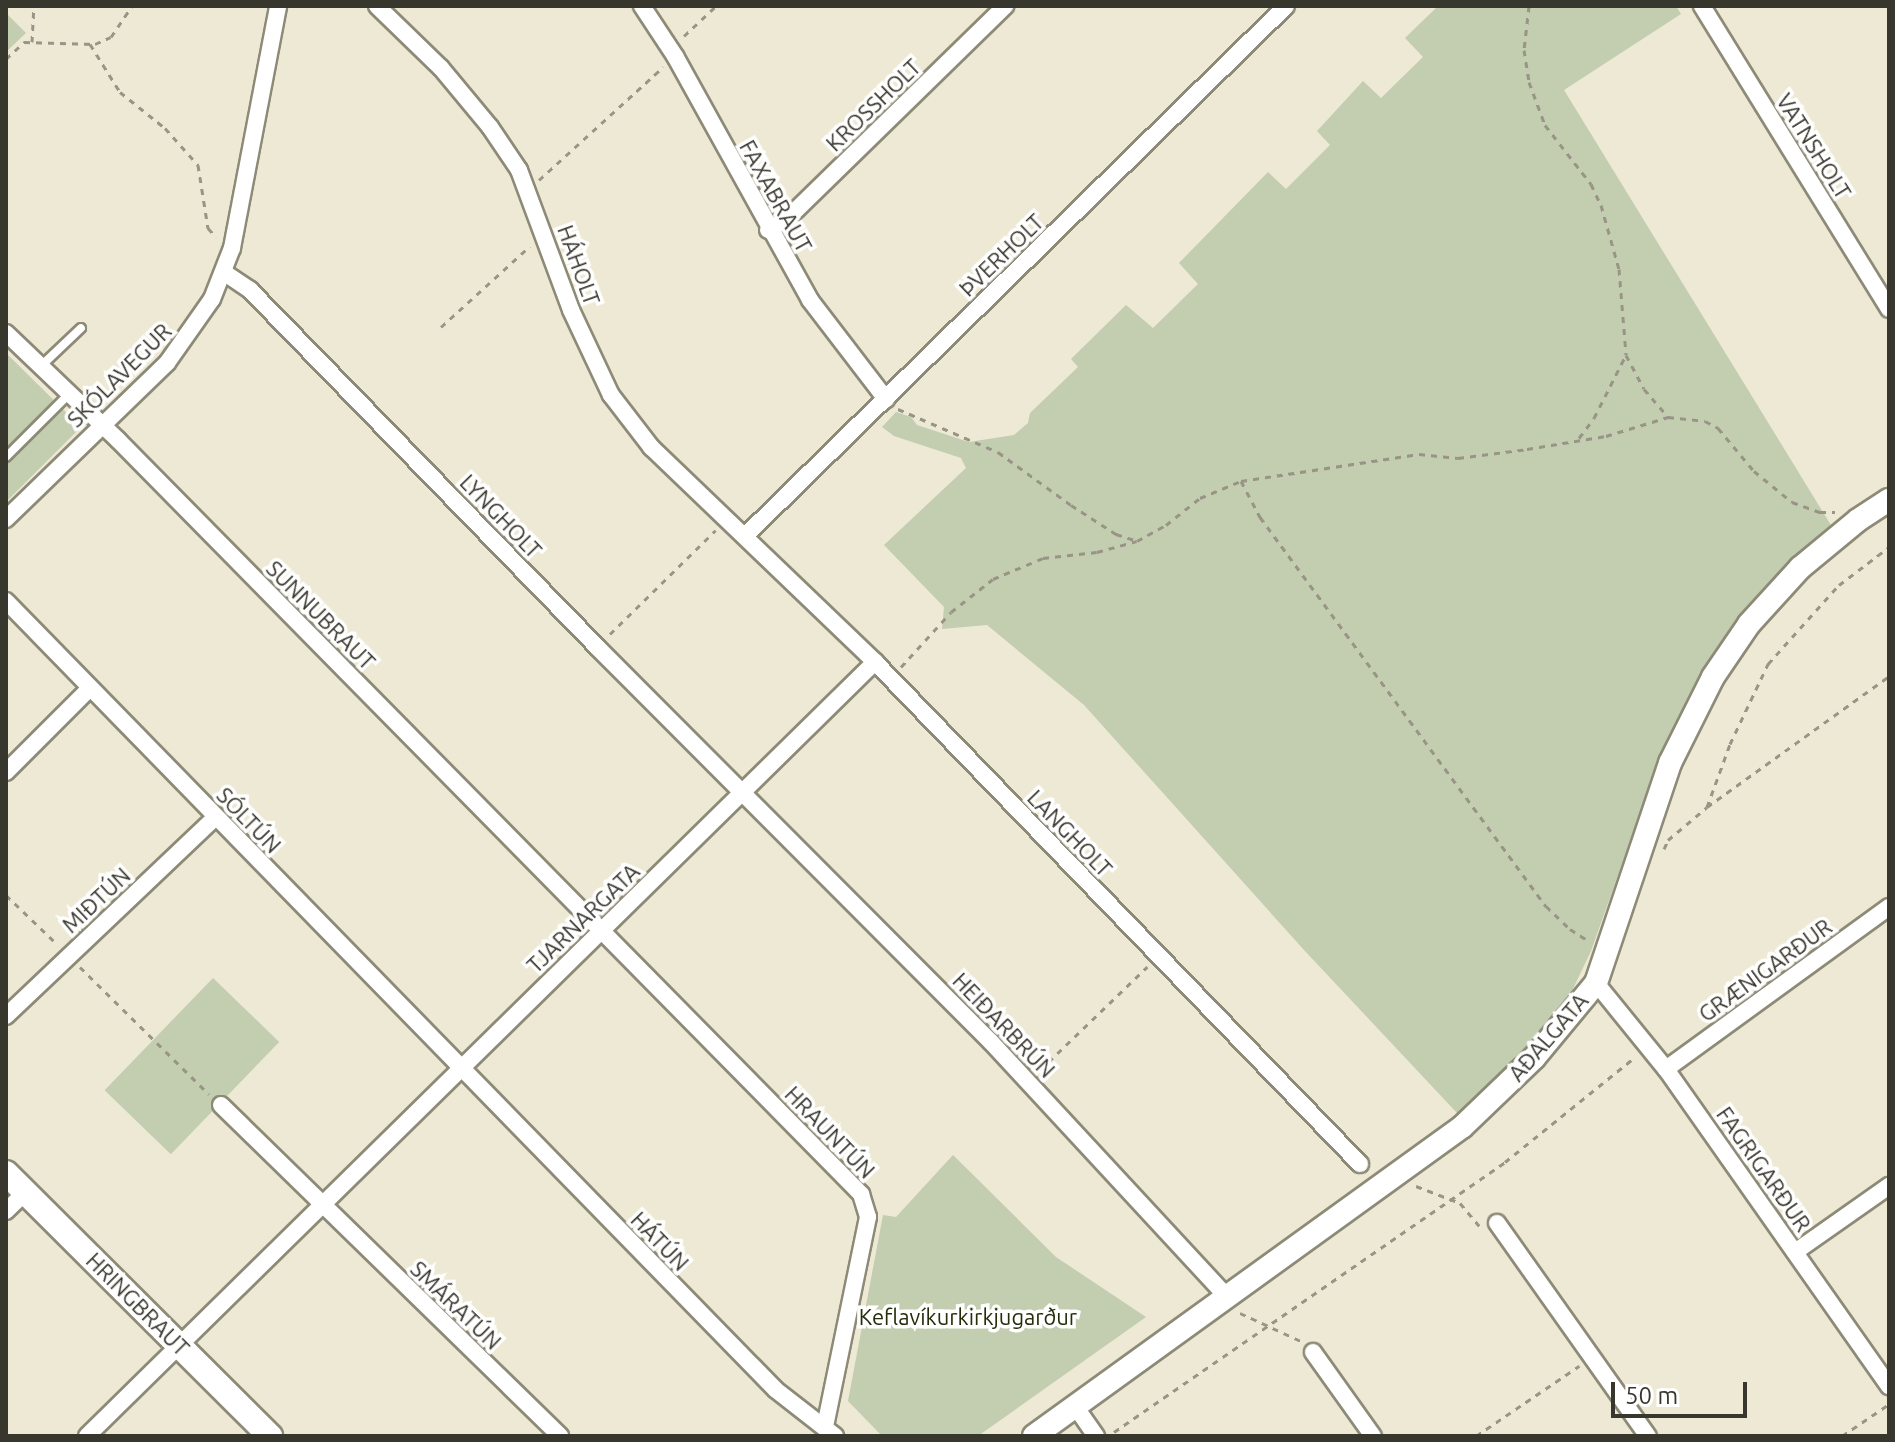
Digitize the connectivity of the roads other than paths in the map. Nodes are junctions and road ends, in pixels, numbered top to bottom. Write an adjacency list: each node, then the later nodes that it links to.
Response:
1 (278, 6): 8 (street, SKÓLAVEGUR)
2 (377, 6): 19 (street, HÁHOLT)
3 (642, 6): 7 (street, FAXABRAUT)
4 (1005, 6): 7 (street, KROSSHOLT)
5 (1286, 6): 14 (street, ÞVERHOLT)
6 (1702, 6): 9 (street, VATNSHOLT)
7 (768, 230): 14 (street, FAXABRAUT)
8 (225, 273): 15 (street, SKÓLAVEGUR); 24 (street, LYNGHOLT)
9 (1889, 309)
10 (81, 328): 12 (lane)
11 (6, 333): 12 (street, SUNNUBRAUT)
12 (40, 366): 13 (street, SUNNUBRAUT)
13 (69, 394): 15 (street, SUNNUBRAUT); 16 (lane)
14 (886, 399): 19 (street, ÞVERHOLT)
15 (101, 425): 18 (street, SKÓLAVEGUR); 27 (street, SUNNUBRAUT)
16 (6, 457)
17 (1889, 500): 28 (street, AÐALGATA)
18 (6, 519)
19 (745, 536): 21 (street, LANGHOLT)
20 (6, 601): 22 (street, SÓLTÚN)
21 (875, 662): 24 (street, TJARNARGATA); 33 (street, LANGHOLT)
22 (90, 688): 23 (street); 25 (street, SÓLTÚN)
23 (6, 772)
24 (744, 791): 27 (street, TJARNARGATA); 41 (street, HEIÐARBRÚN)
25 (216, 817): 29 (street, MIÐTÚN); 30 (street, SÓLTÚN)
26 (1889, 907): 31 (street, GRÆNIGARÐUR)
27 (602, 931): 30 (street, TJARNARGATA); 46 (street, HRAUNTÚN)
28 (1596, 983): 31 (street, FAGRIGARÐUR); 41 (street, AÐALGATA)
29 (6, 1016)
30 (461, 1069): 37 (street, TJARNARGATA); 46 (street, HÁTÚN)
31 (1666, 1069): 40 (street, FAGRIGARÐUR)
32 (221, 1105): 37 (street)
33 (1360, 1164)
34 (6, 1173): 36 (main road, HRINGBRAUT)
35 (1889, 1186): 40 (street)
36 (26, 1192): 38 (street); 42 (main road, HRINGBRAUT)
37 (322, 1205): 42 (street, TJARNARGATA); 49 (street, SMÁRATÚN)
38 (6, 1211)
39 (1497, 1223): 53 (street)
40 (1795, 1252): 44 (street, FAGRIGARÐUR)
41 (1226, 1296): 45 (street, AÐALGATA)
42 (180, 1345): 47 (street, TJARNARGATA); 48 (main road, HRINGBRAUT)
43 (1313, 1352): 52 (street)
44 (1889, 1386)
45 (1075, 1406): 50 (street, AÐALGATA); 51 (street)
46 (830, 1431)
47 (87, 1436)
48 (270, 1436)
49 (560, 1436)
50 (1034, 1436)
51 (1096, 1436)
52 (1373, 1436)
53 (1648, 1436)

